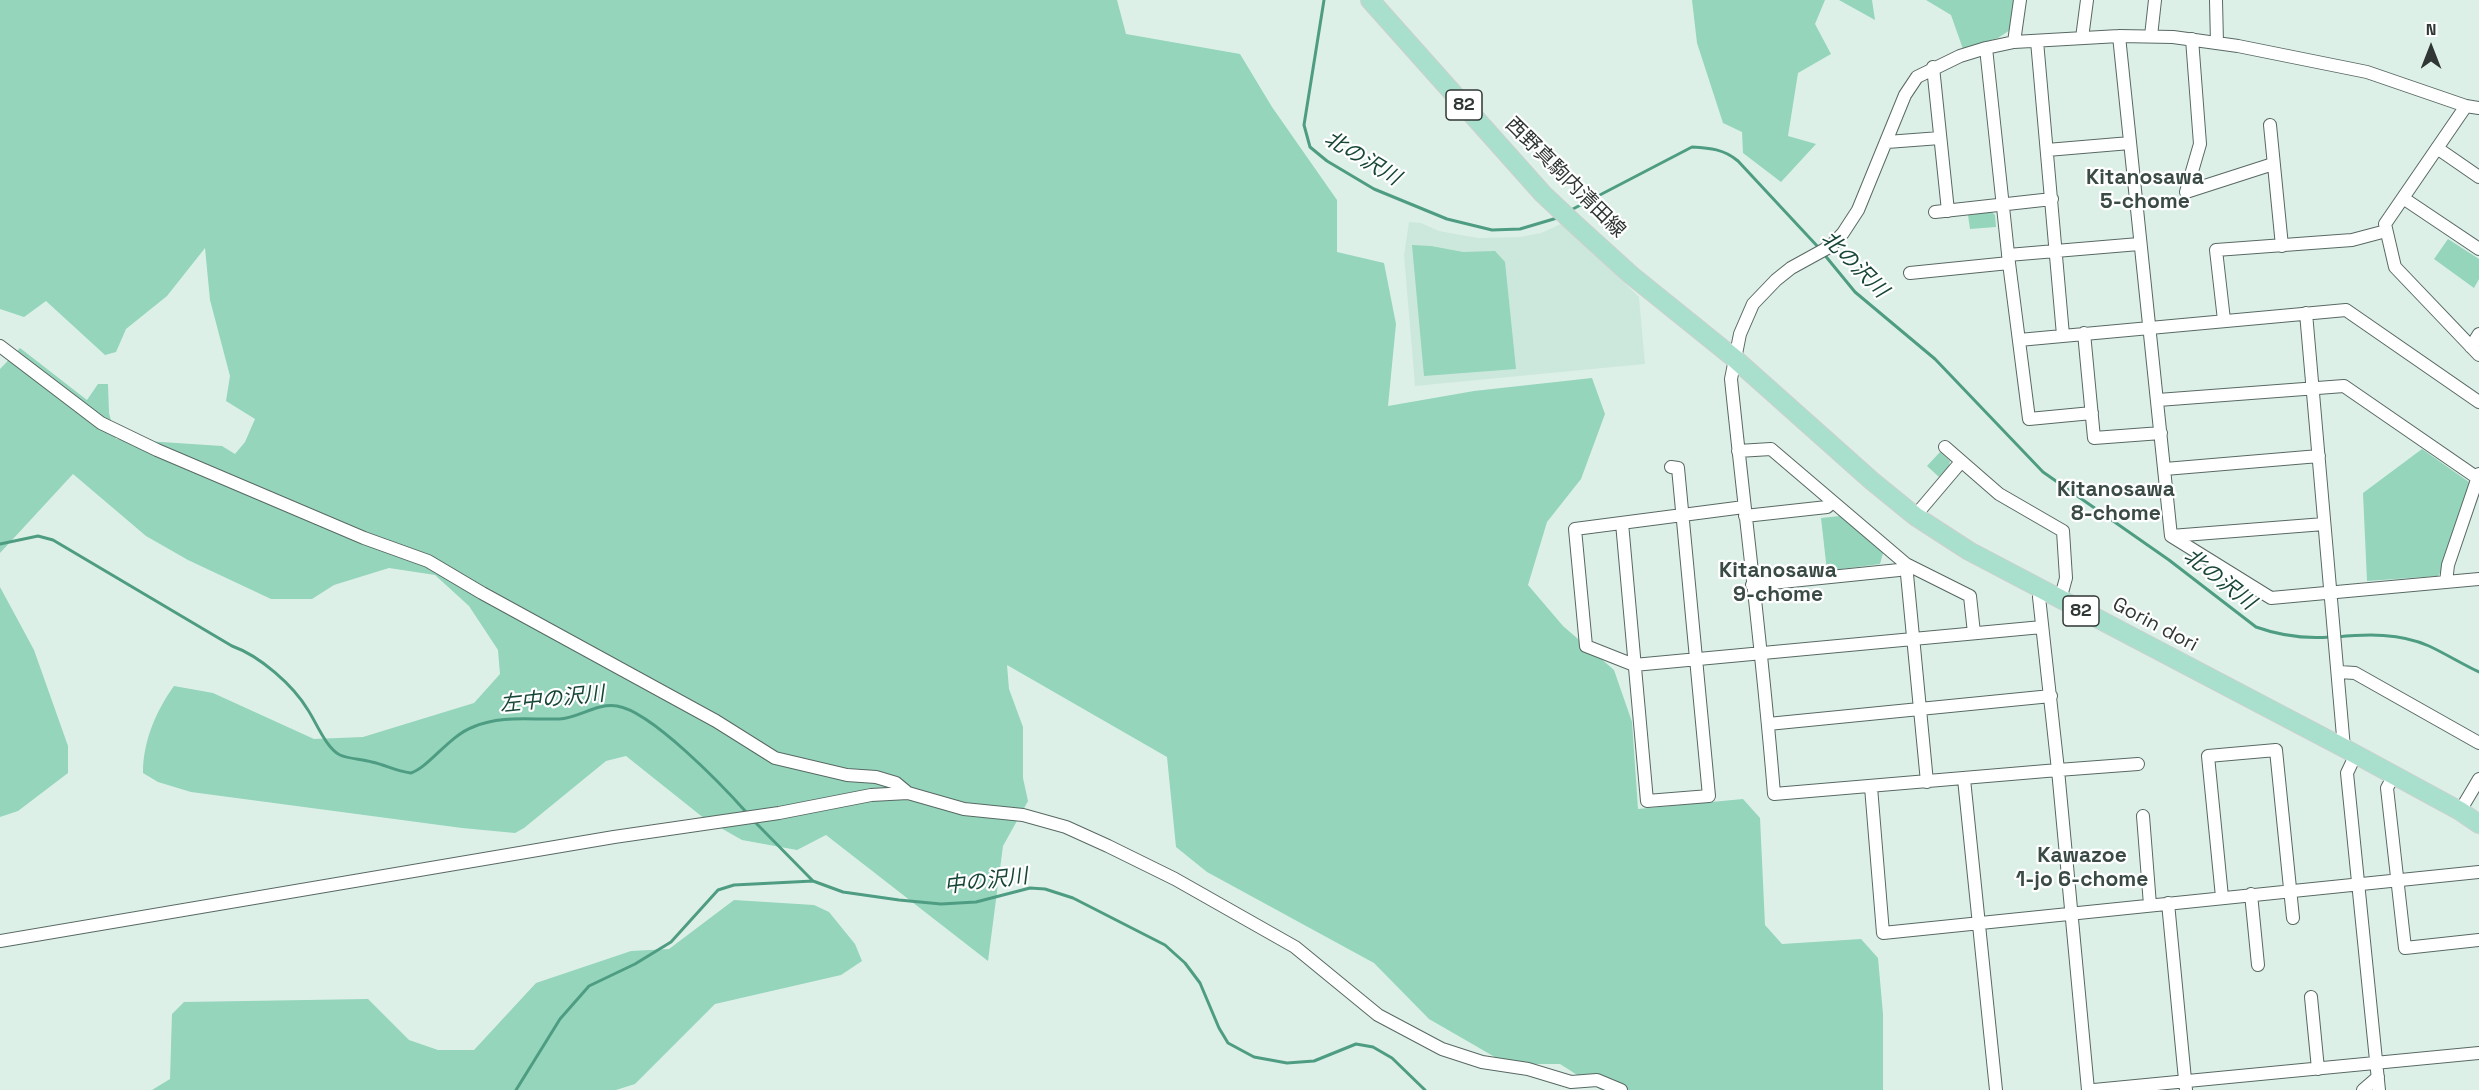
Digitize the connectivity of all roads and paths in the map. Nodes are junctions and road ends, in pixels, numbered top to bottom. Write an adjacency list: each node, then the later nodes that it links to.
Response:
1 (1370, 0): 43 (main road, 西野真駒内清田線 / 82)
2 (2020, 0): 11 (street)
3 (2087, 0): 8 (street)
4 (2155, 0): 7 (street)
5 (2216, 0): 12 (street)
6 (2119, 36): 7 (street); 8 (street); 20 (street)
7 (2151, 36): 9 (street)
8 (2082, 38): 10 (street)
9 (2192, 39): 12 (street); 23 (street)
10 (2037, 41): 11 (street); 22 (street)
11 (2014, 42): 13 (street)
12 (2217, 43): 15 (street)
13 (1986, 48): 14 (street); 27 (street)
14 (1933, 67): 18 (street); 19 (street)
15 (2466, 106): 16 (street); 21 (street)
16 (2479, 108)
17 (2270, 125): 23 (street)
18 (1940, 138): 19 (street); 27 (street)
19 (1887, 142): 45 (street)
20 (2130, 143): 22 (street); 29 (street)
21 (2437, 148): 24 (street); 25 (street)
22 (2047, 150): 26 (street)
23 (2273, 164): 30 (street)
24 (2479, 177)
25 (2403, 198): 28 (street); 31 (street)
26 (2052, 200): 27 (street); 32 (street)
27 (2002, 204): 33 (street)
28 (2386, 231): 30 (street); 44 (street)
29 (2139, 244): 32 (street); 37 (street)
30 (2282, 246): 36 (street)
31 (2479, 249)
32 (2056, 251): 33 (street); 40 (street)
33 (2008, 259): 34 (street); 41 (street)
34 (1910, 273)
35 (2306, 313): 36 (street); 46 (street); 48 (street)
36 (2224, 320): 37 (street)
37 (2148, 327): 38 (street); 47 (street)
38 (2084, 333): 40 (street); 49 (street)
39 (2479, 334): 44 (street)
40 (2063, 335): 41 (street)
41 (2019, 340): 49 (street)
42 (0, 346): 91 (street)
43 (1718, 346): 45 (main road, Gorin dori / 82)
44 (2475, 351)
45 (1734, 358): 52 (street); 61 (main road, Gorin dori / 82)
46 (2313, 388): 47 (street); 53 (street); 57 (street)
47 (2158, 400): 50 (street)
48 (2479, 402)
49 (2092, 413): 50 (street)
50 (2161, 433): 56 (street)
51 (1945, 447): 54 (street)
52 (1738, 451): 58 (street); 59 (street)
53 (2319, 456): 56 (street); 63 (street)
54 (1960, 463): 61 (street); 71 (street)
55 (1671, 467): 60 (street)
56 (2164, 469): 64 (street)
57 (2479, 477): 67 (street)
58 (1833, 502): 59 (street); 65 (street)
59 (1744, 512): 60 (street); 68 (street)
60 (1681, 516): 62 (street); 76 (street)
61 (1915, 516): 69 (main road, Gorin dori / 82)
62 (1622, 523): 77 (street); 77 (street)
63 (2324, 524): 64 (street); 70 (street)
64 (2171, 536): 70 (street)
65 (1906, 564): 68 (street); 73 (street); 74 (street)
66 (2479, 579): 67 (street)
67 (2446, 582): 70 (street)
68 (1752, 585): 75 (street)
69 (2043, 590): 71 (main road, Gorin dori / 82); 72 (street)
70 (2330, 594): 78 (street)
71 (2060, 600): 83 (main road, Gorin dori / 82)
72 (2042, 627): 73 (street); 79 (street)
73 (1974, 633): 74 (street)
74 (1912, 638): 75 (street); 80 (street)
75 (1762, 652): 76 (street); 81 (street)
76 (1695, 659): 77 (street); 77 (street)
77 (1634, 665)
78 (2339, 672): 82 (street); 83 (street)
79 (2050, 696): 80 (street); 85 (street)
80 (1919, 709): 81 (street); 89 (street)
81 (1768, 724): 90 (street)
82 (2479, 743)
83 (2350, 751): 86 (main road, Gorin dori / 82); 97 (street)
84 (2138, 764): 85 (street)
85 (2058, 770): 87 (street); 103 (street)
86 (2394, 775): 92 (main road, Gorin dori / 82); 96 (street)
87 (1964, 779): 89 (street); 105 (street)
88 (2479, 779): 92 (street)
89 (1927, 782): 90 (street)
90 (1871, 787): 105 (street)
91 (908, 793): 107 (street); 115 (street)
92 (2460, 811): 94 (main road, Gorin dori / 82)
93 (2143, 816): 102 (street)
94 (2479, 824)
95 (2479, 872): 96 (street)
96 (2397, 879): 97 (street); 106 (street)
97 (2360, 883): 98 (street); 111 (street)
98 (2290, 891): 99 (street); 100 (street); 104 (street)
99 (2251, 894): 100 (street); 108 (street)
100 (2222, 897): 101 (street)
101 (2168, 903): 102 (street); 114 (street)
102 (2150, 905): 103 (street)
103 (2073, 914): 105 (street); 117 (street)
104 (2293, 918)
105 (1978, 923): 116 (street)
106 (2479, 940)
107 (0, 941)
108 (2258, 964)
109 (2311, 997): 112 (street)
110 (2479, 1053): 111 (street)
111 (2377, 1063): 112 (street); 113 (street)
112 (2318, 1069): 114 (street)
113 (2379, 1084): 119 (street)
114 (2186, 1085): 118 (street)
115 (1621, 1090)
116 (1996, 1090)
117 (2088, 1090)
118 (2094, 1090)
119 (2363, 1090)

